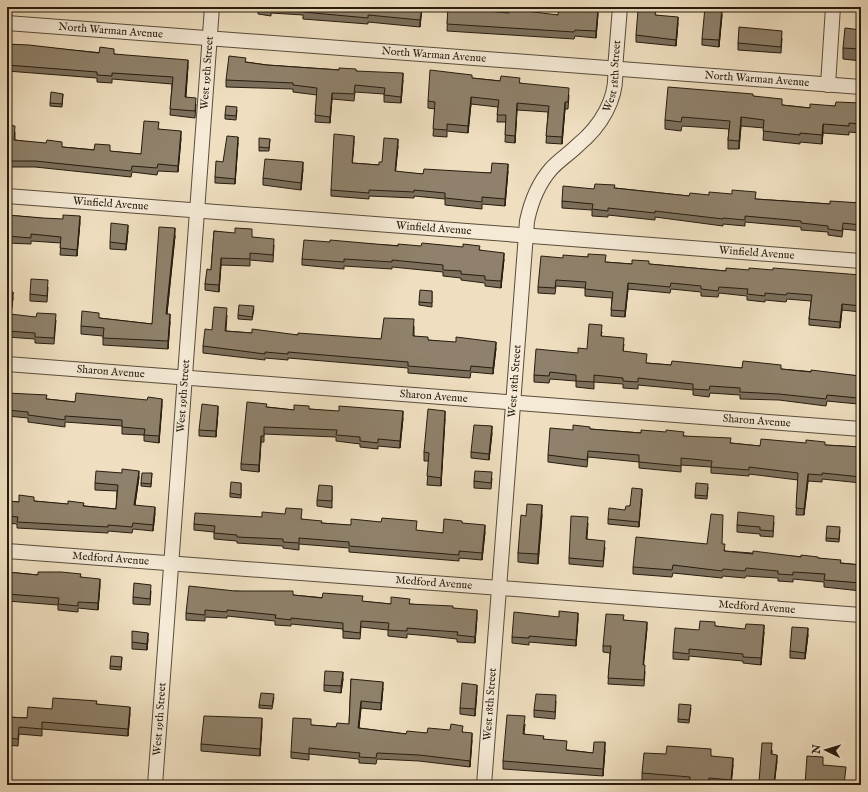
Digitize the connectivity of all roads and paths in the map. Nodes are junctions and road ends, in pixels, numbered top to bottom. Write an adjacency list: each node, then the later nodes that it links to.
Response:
1 (212, 7): 5 (street, West 19th Street)
2 (620, 7): 6 (street, West 18th Street)
3 (833, 7): 7 (street)
4 (7, 23): 5 (street, North Warman Avenue)
5 (210, 38): 6 (street, North Warman Avenue); 10 (street, West 19th Street)
6 (616, 69): 7 (street, North Warman Avenue); 11 (street, West 18th Street)
7 (828, 85): 8 (street, North Warman Avenue)
8 (861, 87)
9 (7, 196): 10 (street, Winfield Avenue)
10 (197, 211): 11 (street, Winfield Avenue); 14 (street, West 19th Street)
11 (525, 236): 12 (street, Winfield Avenue); 15 (street, West 18th Street)
12 (861, 261)
13 (7, 364): 14 (street, Sharon Avenue)
14 (185, 378): 15 (street, Sharon Avenue); 18 (street, West 19th Street)
15 (513, 402): 16 (street, Sharon Avenue); 19 (street, West 18th Street)
16 (861, 429)
17 (7, 550): 18 (street, Medford Avenue)
18 (171, 563): 19 (street, Medford Avenue); 21 (street, West 19th Street)
19 (499, 588): 20 (street, Medford Avenue); 22 (street, West 18th Street)
20 (861, 615)
21 (155, 785)
22 (484, 785)

